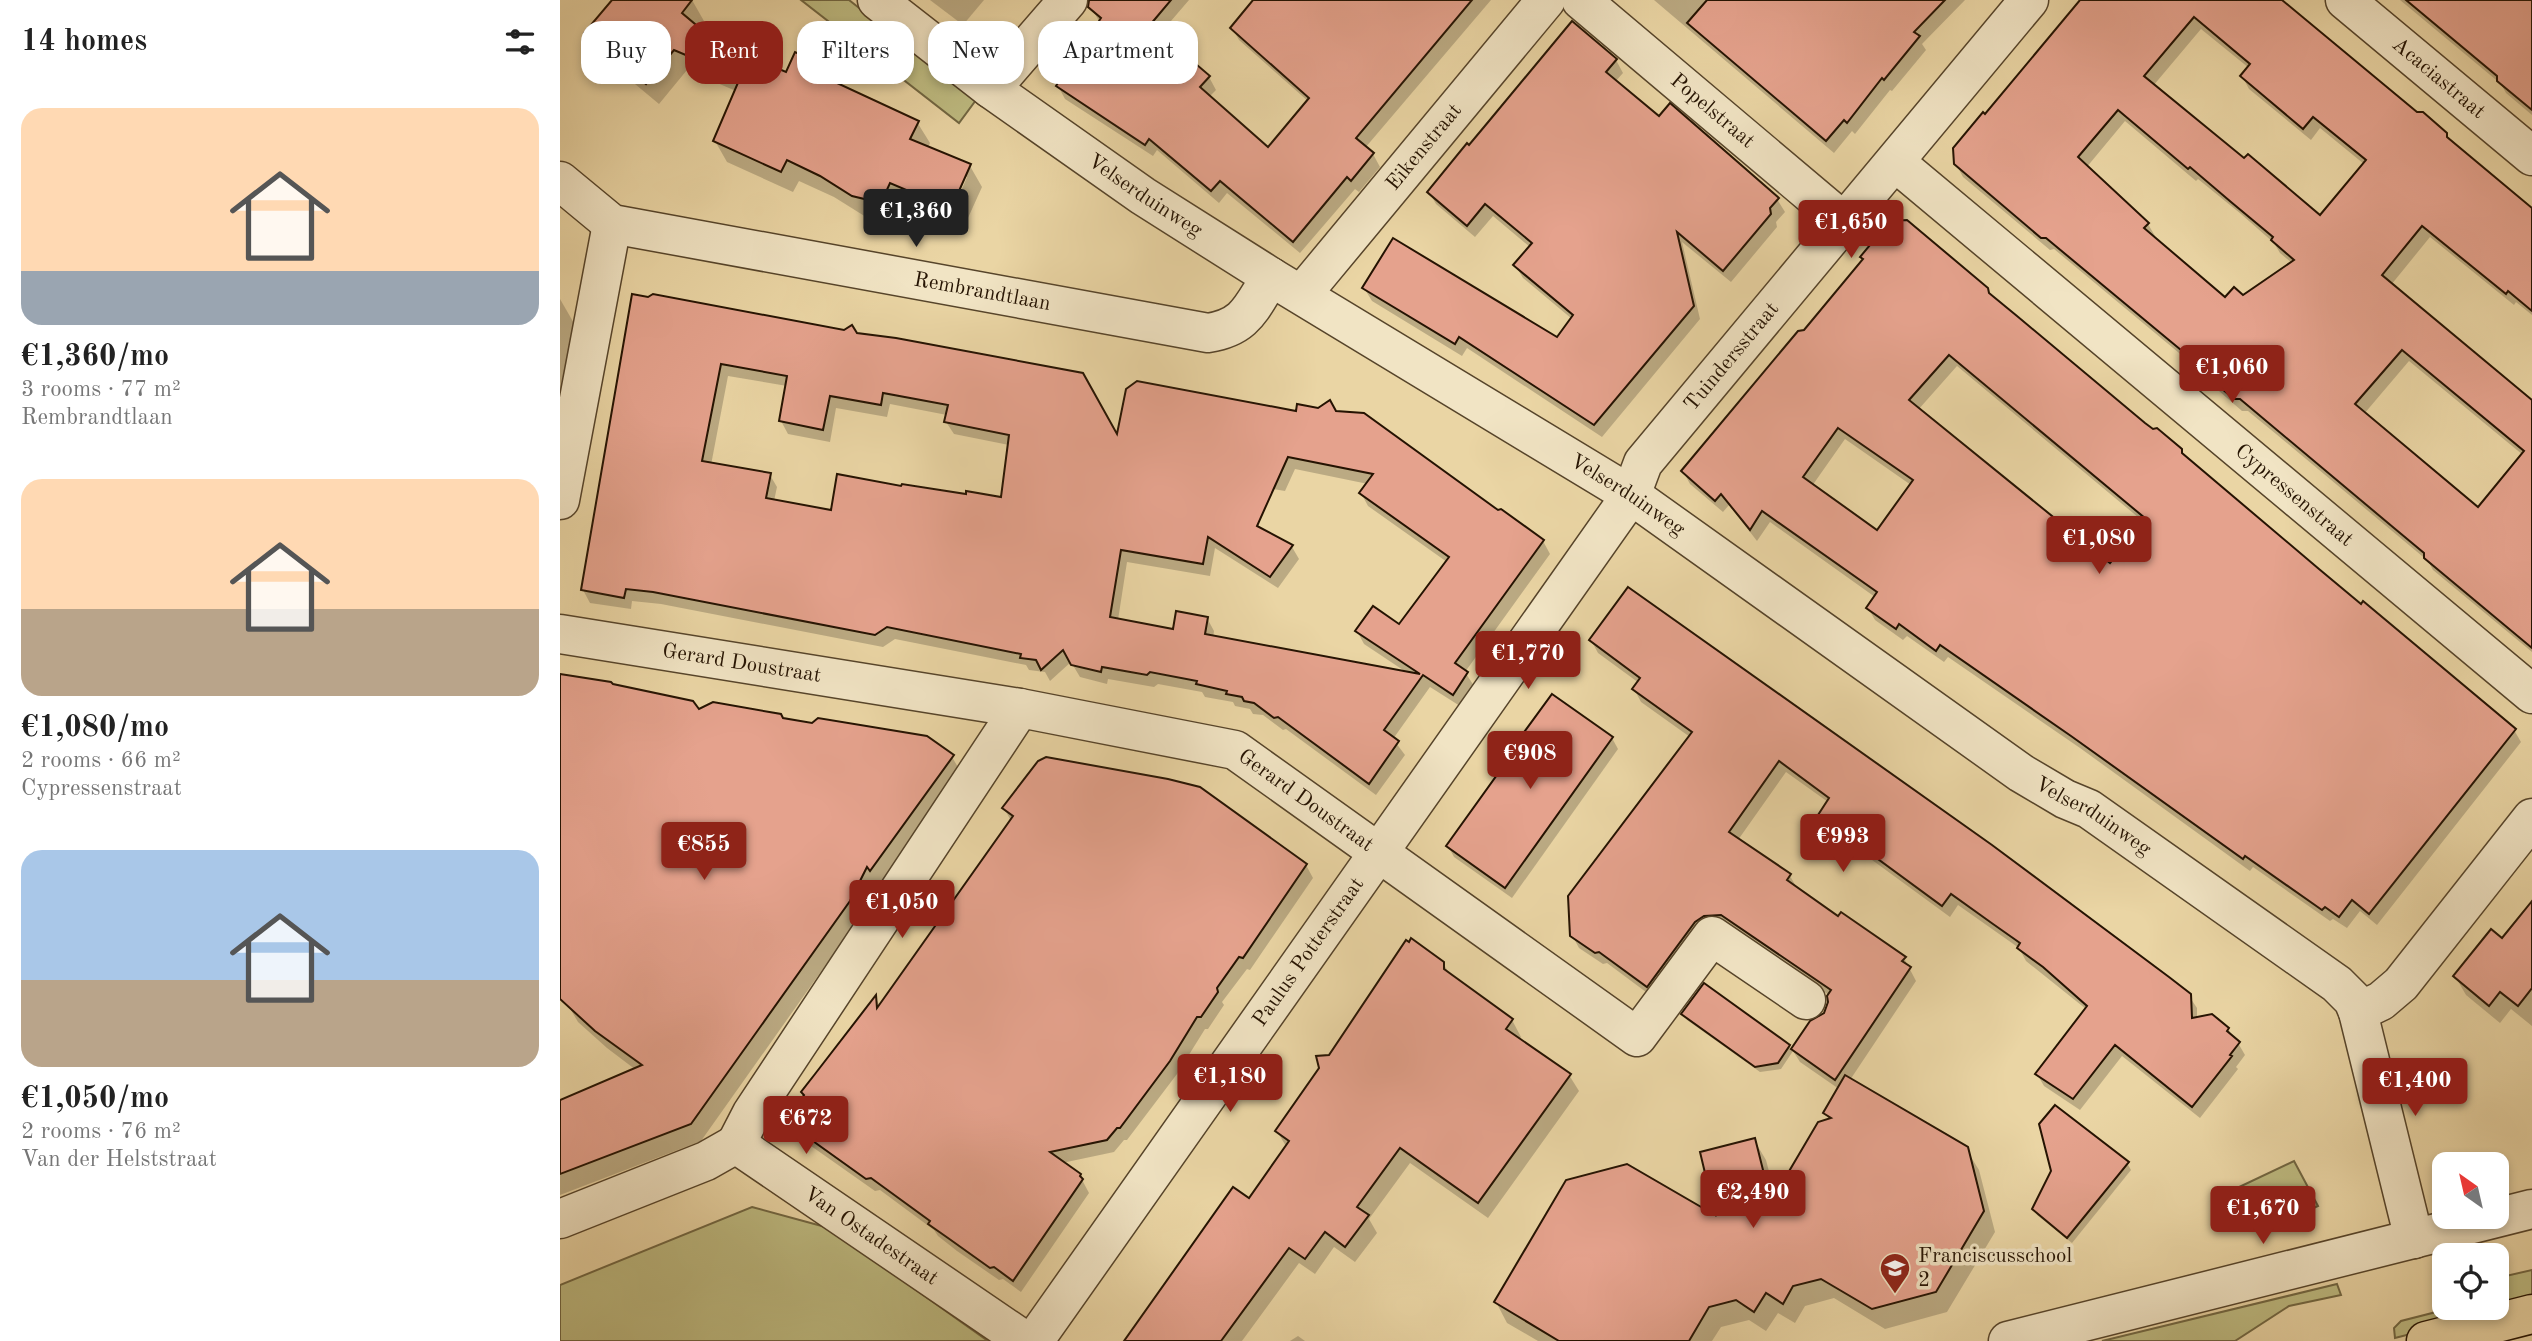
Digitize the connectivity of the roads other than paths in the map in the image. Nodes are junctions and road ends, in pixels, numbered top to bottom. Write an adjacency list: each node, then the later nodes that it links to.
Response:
1 (877, 0): 7 (street, Velserduinweg)
2 (1068, 0): 7 (street)
3 (1546, 0): 13 (street, Eikenstraat)
4 (1581, 0): 11 (street, Popelstraat)
5 (2029, 0): 9 (street, Tuindersstraat)
6 (2345, 0): 8 (street, Acaciastraat)
7 (991, 89): 13 (street, Velserduinweg)
8 (2532, 156)
9 (1895, 162): 11 (street, Tuindersstraat); 17 (street, Cypressenstraat)
10 (560, 181): 12 (street, Rembrandtlaan)
11 (1844, 222): 14 (street, Tuindersstraat)
12 (612, 224): 13 (street, Rembrandtlaan); 15 (street)
13 (1287, 286): 14 (street, Velserduinweg)
14 (1630, 495): 20 (street, Paulus Potterstraat); 22 (street, Velserduinweg)
15 (560, 500)
16 (560, 634): 18 (street, Gerard Doustraat)
17 (2532, 694)
18 (1020, 708): 20 (street, Gerard Doustraat); 23 (street)
19 (2532, 818): 22 (street)
20 (1378, 852): 21 (street, Gerard Doustraat); 30 (street, Paulus Potterstraat)
21 (1806, 1000)
22 (2358, 1012): 26 (street, Velserduinweg)
23 (736, 1144): 25 (street); 29 (street, Van Ostadestraat)
24 (2532, 1209): 26 (street)
25 (560, 1219)
26 (2414, 1239): 31 (street)
27 (2532, 1314): 28 (main road)
28 (2447, 1338)
29 (1025, 1341)
30 (1034, 1341)
31 (2008, 1341)

